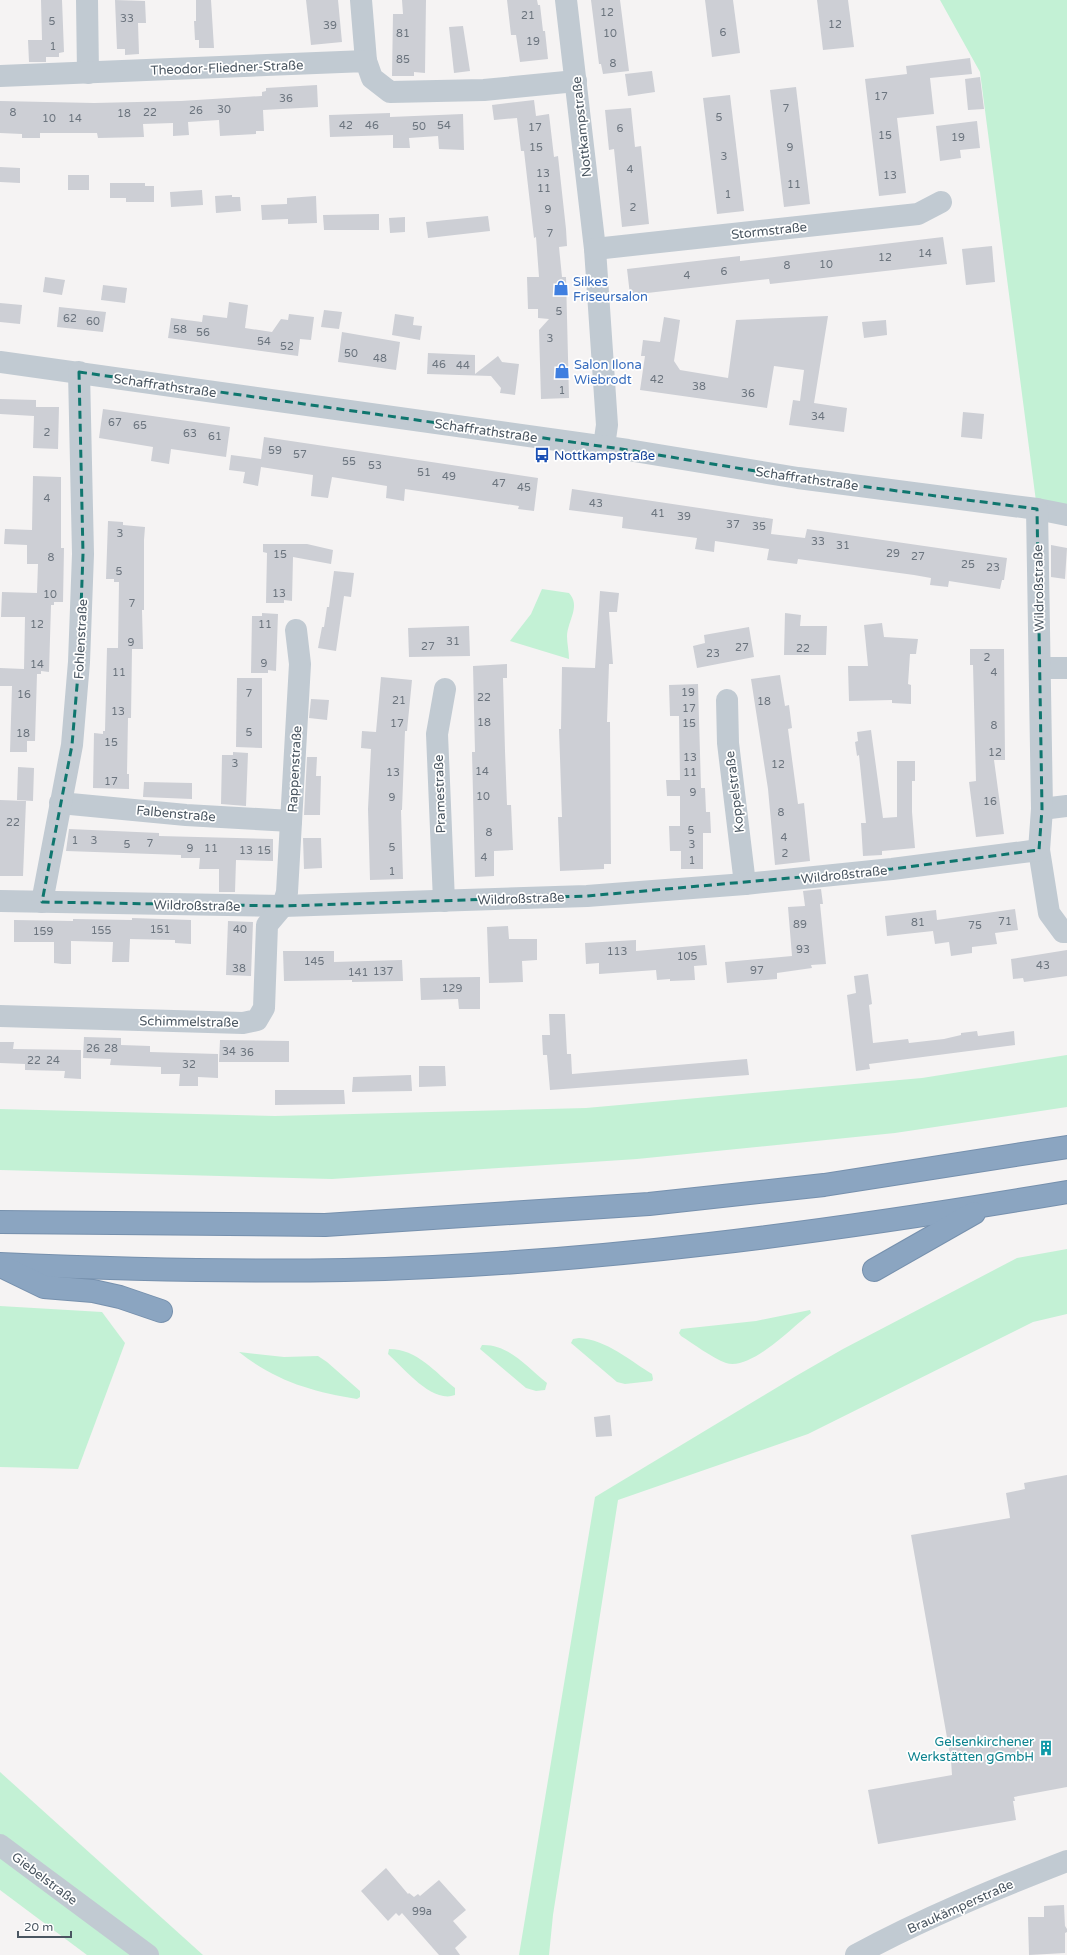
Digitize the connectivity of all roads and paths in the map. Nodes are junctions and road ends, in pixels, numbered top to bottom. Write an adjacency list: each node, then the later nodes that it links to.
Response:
1 (87, 0): 5 (street)
2 (361, 0): 4 (street)
3 (566, 0): 7 (street, Nottkampstraße)
4 (366, 61): 5 (street, Theodor-Fliedner-Straße); 7 (street)
5 (88, 73): 6 (street, Theodor-Fliedner-Straße)
6 (0, 76)
7 (576, 81): 9 (street, Nottkampstraße)
8 (941, 202): 9 (street, Stormstraße)
9 (594, 249): 12 (street, Nottkampstraße)
10 (0, 362): 11 (street, Schaffrathstraße)
11 (79, 372): 12 (street, Schaffrathstraße); 20 (street, Fohlenstraße)
12 (604, 446): 13 (street, Schaffrathstraße)
13 (1036, 509): 14 (street, Schaffrathstraße); 16 (street, Wildroßstraße)
14 (1067, 515)
15 (296, 630): 23 (street, Rappenstraße)
16 (1040, 668): 17 (street); 22 (street, Wildroßstraße)
17 (1067, 668)
18 (445, 689): 27 (street, Pramestraße)
19 (727, 700): 25 (street, Koppelstraße)
20 (60, 803): 23 (street, Falbenstraße); 28 (street, Fohlenstraße)
21 (1067, 806): 22 (street)
22 (1042, 809): 24 (street, Wildroßstraße)
23 (291, 821): 29 (street, Rappenstraße)
24 (1039, 850): 25 (street, Wildroßstraße); 30 (street, Wildroßstraße)
25 (745, 884): 27 (street, Wildroßstraße)
26 (0, 901): 28 (street, Wildroßstraße)
27 (444, 901): 29 (street, Wildroßstraße)
28 (42, 902): 29 (street, Wildroßstraße)
29 (283, 906): 31 (street, Schimmelstraße)
30 (1067, 932)
31 (0, 1016)
32 (1067, 1147): 35 (highway)
33 (1067, 1192): 34 (highway)
34 (986, 1206): 36 (highway); 37 (highway)
35 (0, 1222)
36 (0, 1265): 38 (highway)
37 (874, 1270)
38 (161, 1311)
39 (0, 1845): 41 (street, Giebelstraße)
40 (1067, 1861): 42 (street, Braukämperstraße)
41 (148, 1955)
42 (856, 1955)

